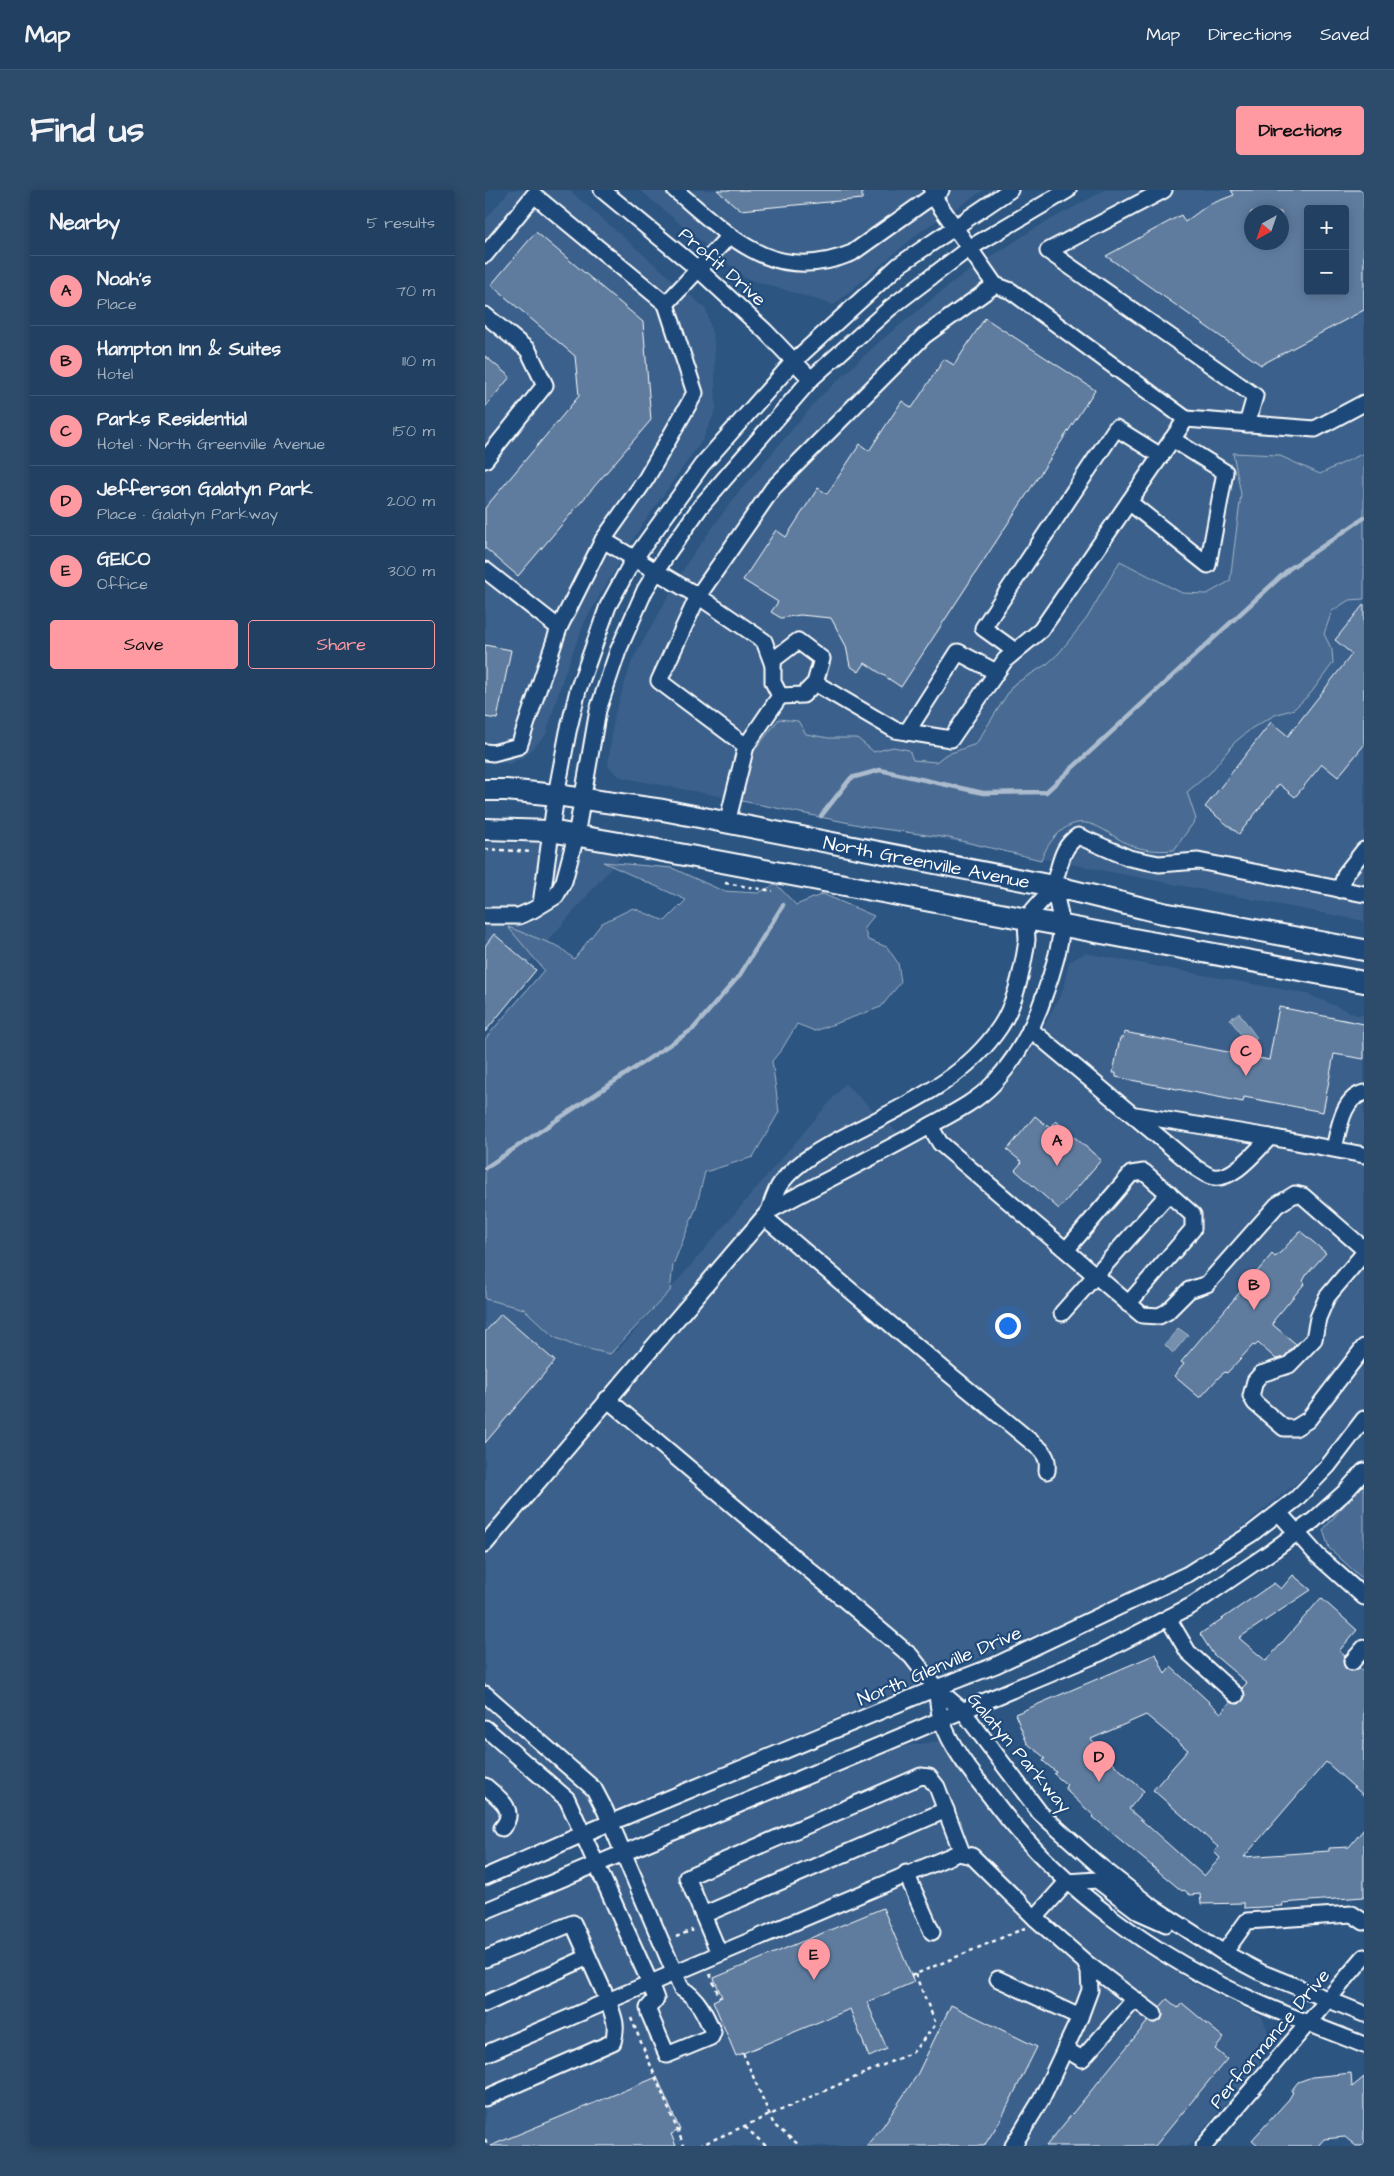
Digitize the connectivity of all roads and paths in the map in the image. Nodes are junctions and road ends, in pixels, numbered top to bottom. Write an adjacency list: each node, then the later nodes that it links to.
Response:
1 (602, 190): 11 (street, Profit Drive)
2 (675, 190): 8 (street)
3 (1010, 190): 7 (street)
4 (1068, 190): 9 (street)
5 (1164, 190): 19 (street)
6 (935, 192): 7 (street); 8 (street)
7 (954, 228): 9 (street); 15 (street)
8 (729, 236): 11 (street)
9 (969, 249): 12 (street); 16 (street)
10 (485, 255): 13 (street)
11 (699, 270): 13 (street); 15 (street, Profit Drive)
12 (995, 285): 18 (street); 28 (street)
13 (667, 304): 24 (street)
14 (485, 315): 22 (street)
15 (794, 361): 16 (street, Profit Drive); 25 (street)
16 (811, 380): 27 (street)
17 (1364, 404): 19 (street)
18 (1186, 419): 19 (street); 20 (street)
19 (1247, 424)
20 (1172, 439): 21 (street); 23 (street)
21 (1161, 456): 23 (street); 30 (street)
22 (485, 460)
23 (1129, 502): 30 (street)
24 (603, 540): 25 (street); 29 (street)
25 (635, 558): 27 (street); 39 (street)
26 (485, 570): 29 (street)
27 (656, 571): 28 (street); 40 (street)
28 (698, 596): 31 (street); 36 (street)
29 (559, 628): 37 (street)
30 (1015, 651): 32 (street)
31 (773, 664): 33 (street); 34 (street)
32 (996, 672): 35 (street); 35 (street)
33 (815, 683): 34 (street); 35 (street)
34 (780, 696): 36 (street)
35 (907, 732)
36 (746, 746): 41 (street)
37 (485, 752)
38 (485, 790): 39 (main road, North Greenville Avenue)
39 (556, 795): 40 (main road, North Greenville Avenue); 43 (street)
40 (582, 799): 41 (main road, North Greenville Avenue); 44 (street)
41 (727, 823): 46 (main road, North Greenville Avenue)
42 (485, 829): 43 (main road, North Greenville Avenue)
43 (551, 831): 44 (main road, North Greenville Avenue); 49 (street)
44 (576, 836): 49 (street); 51 (main road, North Greenville Avenue)
45 (1364, 850): 47 (street)
46 (1053, 886): 47 (street); 51 (street); 52 (street); 53 (main road, North Greenville Avenue)
47 (1339, 890): 48 (street)
48 (1364, 894)
49 (541, 904): 50 (street)
50 (485, 916)
51 (1027, 919): 52 (main road, North Greenville Avenue); 63 (street)
52 (1062, 925): 54 (main road, North Greenville Avenue); 55 (street)
53 (1364, 950)
54 (1364, 982)
55 (1030, 1029): 57 (street); 58 (street)
56 (1364, 1093): 60 (street)
57 (1135, 1115): 59 (street); 59 (street)
58 (930, 1126): 63 (street); 65 (street)
59 (1270, 1137): 60 (street)
60 (1334, 1148): 61 (street)
61 (1364, 1155)
62 (1169, 1193): 65 (street); 67 (street); 68 (street)
63 (767, 1214): 71 (street); 73 (street)
64 (1364, 1249): 68 (street)
65 (1066, 1250): 67 (street)
66 (1364, 1254): 70 (street)
67 (1097, 1276): 68 (street); 69 (street)
68 (1129, 1304)
69 (1062, 1313)
70 (1364, 1346)
71 (607, 1399): 77 (street); 82 (street)
72 (1364, 1419): 75 (street, North Glenville Drive)
73 (1047, 1471)
74 (1364, 1471): 76 (street)
75 (1279, 1513): 76 (street); 82 (street, North Glenville Drive)
76 (1296, 1533): 78 (street); 79 (street)
77 (485, 1544)
78 (1364, 1597)
79 (1168, 1618): 84 (street); 85 (street)
80 (1364, 1648): 81 (street)
81 (1353, 1662)
82 (936, 1688): 85 (street, Galatyn Parkway); 86 (street, Galatyn Parkway); 90 (street, North Glenville Drive)
83 (485, 1694): 90 (street)
84 (1236, 1695)
85 (963, 1711): 86 (street); 104 (street, Galatyn Parkway)
86 (941, 1720): 93 (street); 98 (street, Galatyn Parkway)
87 (485, 1728): 92 (street)
88 (485, 1786): 91 (street)
89 (946, 1810): 94 (street); 100 (street); 100 (street)
90 (611, 1823): 92 (street, North Glenville Drive); 93 (street)
91 (502, 1828)
92 (583, 1834): 95 (street); 97 (street, North Glenville Drive)
93 (623, 1853): 95 (street); 113 (street)
94 (962, 1853): 96 (street); 101 (street)
95 (597, 1864): 99 (street); 115 (street)
96 (906, 1874): 103 (street); 106 (street)
97 (485, 1877)
98 (1067, 1882): 101 (street); 104 (street); 126 (street, Galatyn Parkway)
99 (485, 1911)
100 (703, 1915): 106 (street)
101 (1035, 1918): 112 (street); 132 (path)
102 (1364, 1922): 107 (street)
103 (932, 1932)
104 (1197, 1937): 107 (street, Galatyn Parkway)
105 (671, 1939): 111 (path)
106 (719, 1953): 111 (street)
107 (1224, 1953): 121 (street, Galatyn Parkway)
108 (588, 1957): 110 (street); 117 (street); 122 (street)
109 (1364, 1957): 121 (street, Performance Drive)
110 (485, 1959)
111 (704, 1960): 113 (street); 118 (path)
112 (1085, 1962): 120 (street); 125 (street)
113 (674, 1972): 115 (street); 116 (street)
114 (998, 1979): 125 (street)
115 (650, 1983): 117 (street); 119 (street)
116 (681, 1988): 119 (street); 119 (street)
117 (615, 1998): 130 (street); 131 (street); 137 (path)
118 (720, 1998)
119 (656, 1999)
120 (1135, 1999): 123 (street); 128 (street)
121 (1327, 1999): 124 (street, Galatyn Parkway); 126 (street, Performance Drive)
122 (485, 2004)
123 (1155, 2014)
124 (1364, 2014)
125 (1080, 2018): 128 (street)
126 (1307, 2022): 127 (street, Galatyn Parkway); 141 (street, Performance Drive)
127 (1364, 2045)
128 (1065, 2049): 140 (street)
129 (743, 2053): 132 (path)
130 (485, 2054)
131 (485, 2098)
132 (770, 2115): 133 (path); 135 (path)
133 (744, 2126): 138 (path); 139 (path)
134 (485, 2139): 136 (path)
135 (798, 2145)
136 (488, 2146)
137 (684, 2146)
138 (699, 2146)
139 (766, 2146)
140 (1013, 2146)
141 (1205, 2146)

